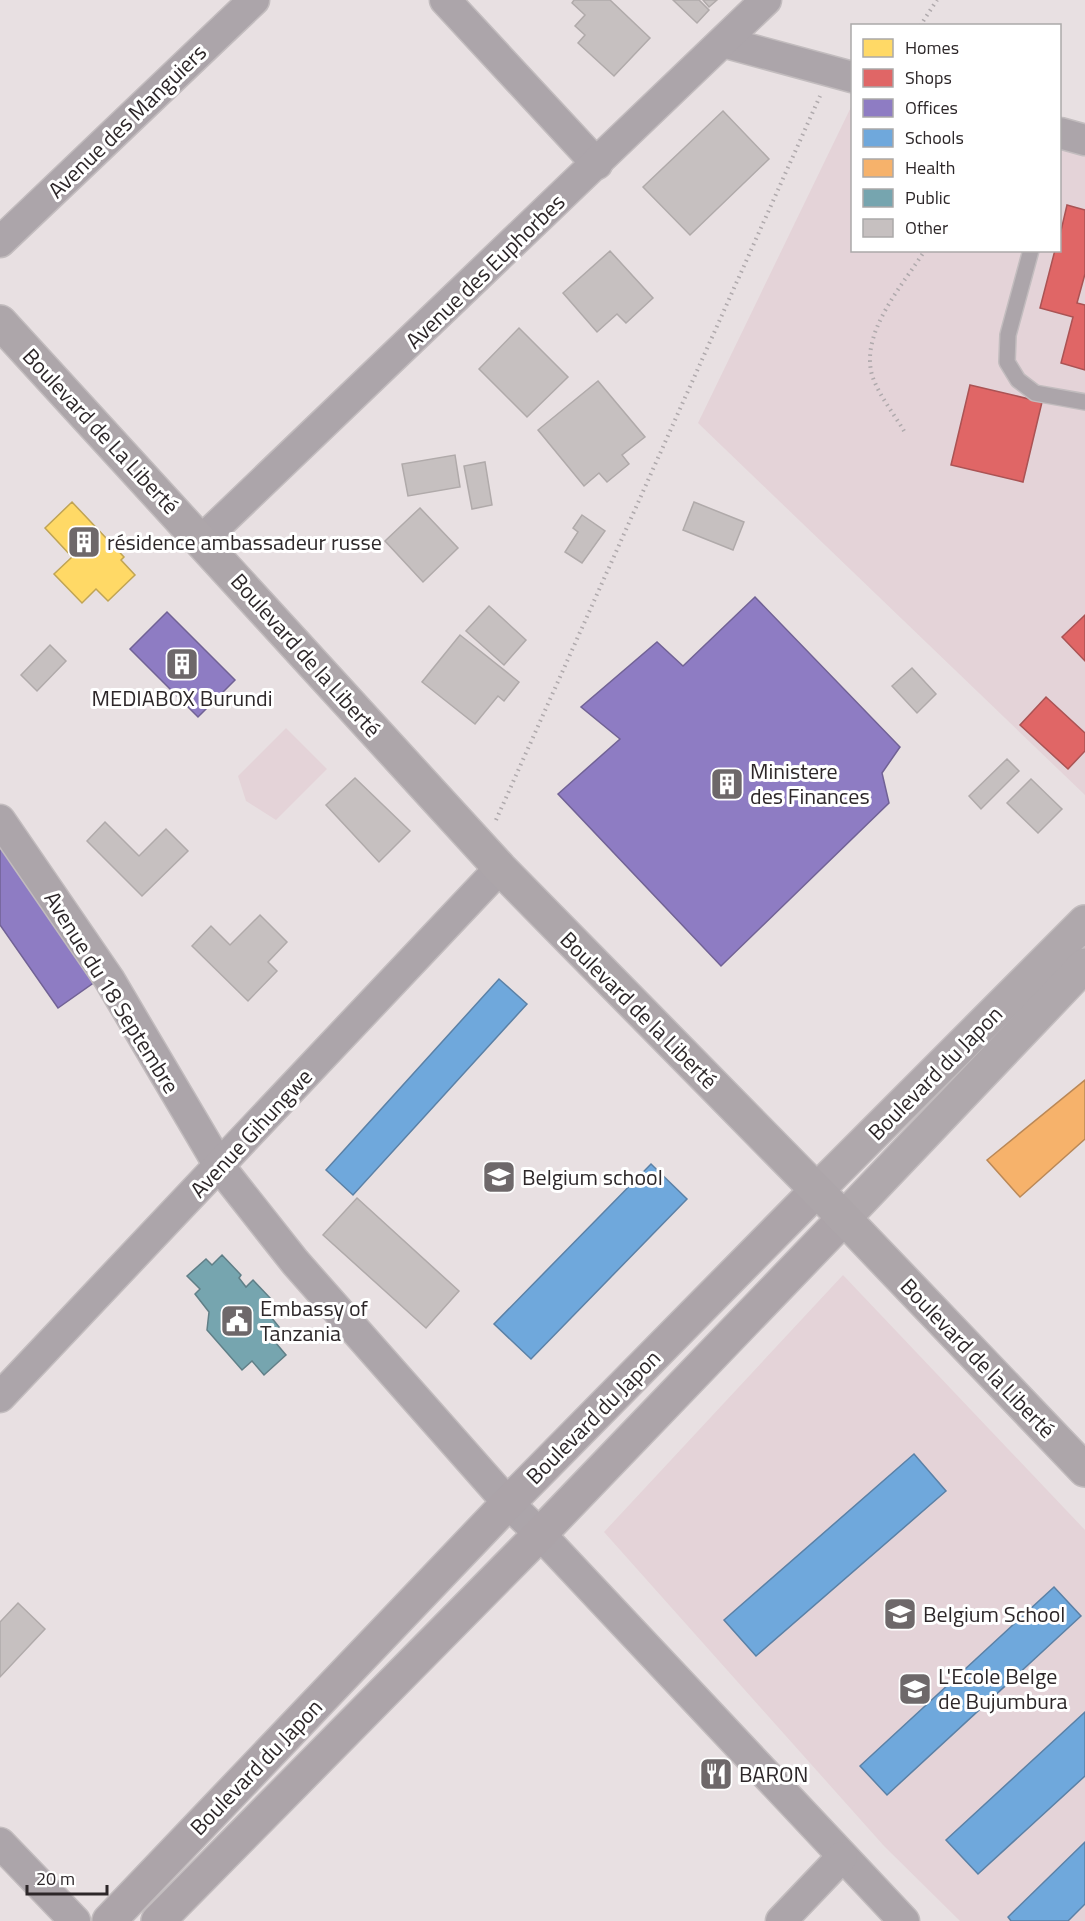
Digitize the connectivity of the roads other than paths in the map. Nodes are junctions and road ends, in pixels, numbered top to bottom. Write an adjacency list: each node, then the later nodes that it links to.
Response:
1 (254, 0): 7 (street, Avenue des Manguiers)
2 (445, 0): 6 (street)
3 (766, 0): 4 (street, Avenue des Euphorbes)
4 (723, 42): 5 (street); 6 (street, Avenue des Euphorbes)
5 (842, 74)
6 (597, 164): 11 (street, Avenue des Euphorbes)
7 (0, 242)
8 (1030, 252): 10 (lane)
9 (0, 322): 11 (highway, Boulevard de La Liberté)
10 (1085, 402)
11 (202, 540): 13 (highway, Boulevard de la Liberté)
12 (0, 820): 16 (street, Avenue du 18 Septembre)
13 (491, 859): 16 (street, Avenue Gihungwe); 17 (highway, Boulevard de la Liberté)
14 (1085, 922): 17 (main road, Boulevard du Japon)
15 (1085, 965): 18 (main road, Boulevard du Japon)
16 (220, 1167): 19 (street, Avenue Gihungwe); 21 (street, Avenue du 18 Septembre)
17 (817, 1190): 18 (highway, Boulevard de la Liberté); 21 (main road, Boulevard du Japon)
18 (844, 1218): 20 (highway, Boulevard de la Liberté); 22 (main road, Boulevard du Japon)
19 (0, 1397)
20 (1085, 1470)
21 (508, 1503): 22 (street, Avenue du 18 Septembre); 26 (main road, Boulevard du Japon)
22 (540, 1534): 24 (street, Avenue du 18 Septembre); 27 (main road, Boulevard du Japon)
23 (0, 1844): 25 (street)
24 (842, 1857): 28 (street); 29 (street, Avenue du 18 Septembre)
25 (75, 1921)
26 (109, 1921)
27 (158, 1921)
28 (781, 1921)
29 (904, 1921)

